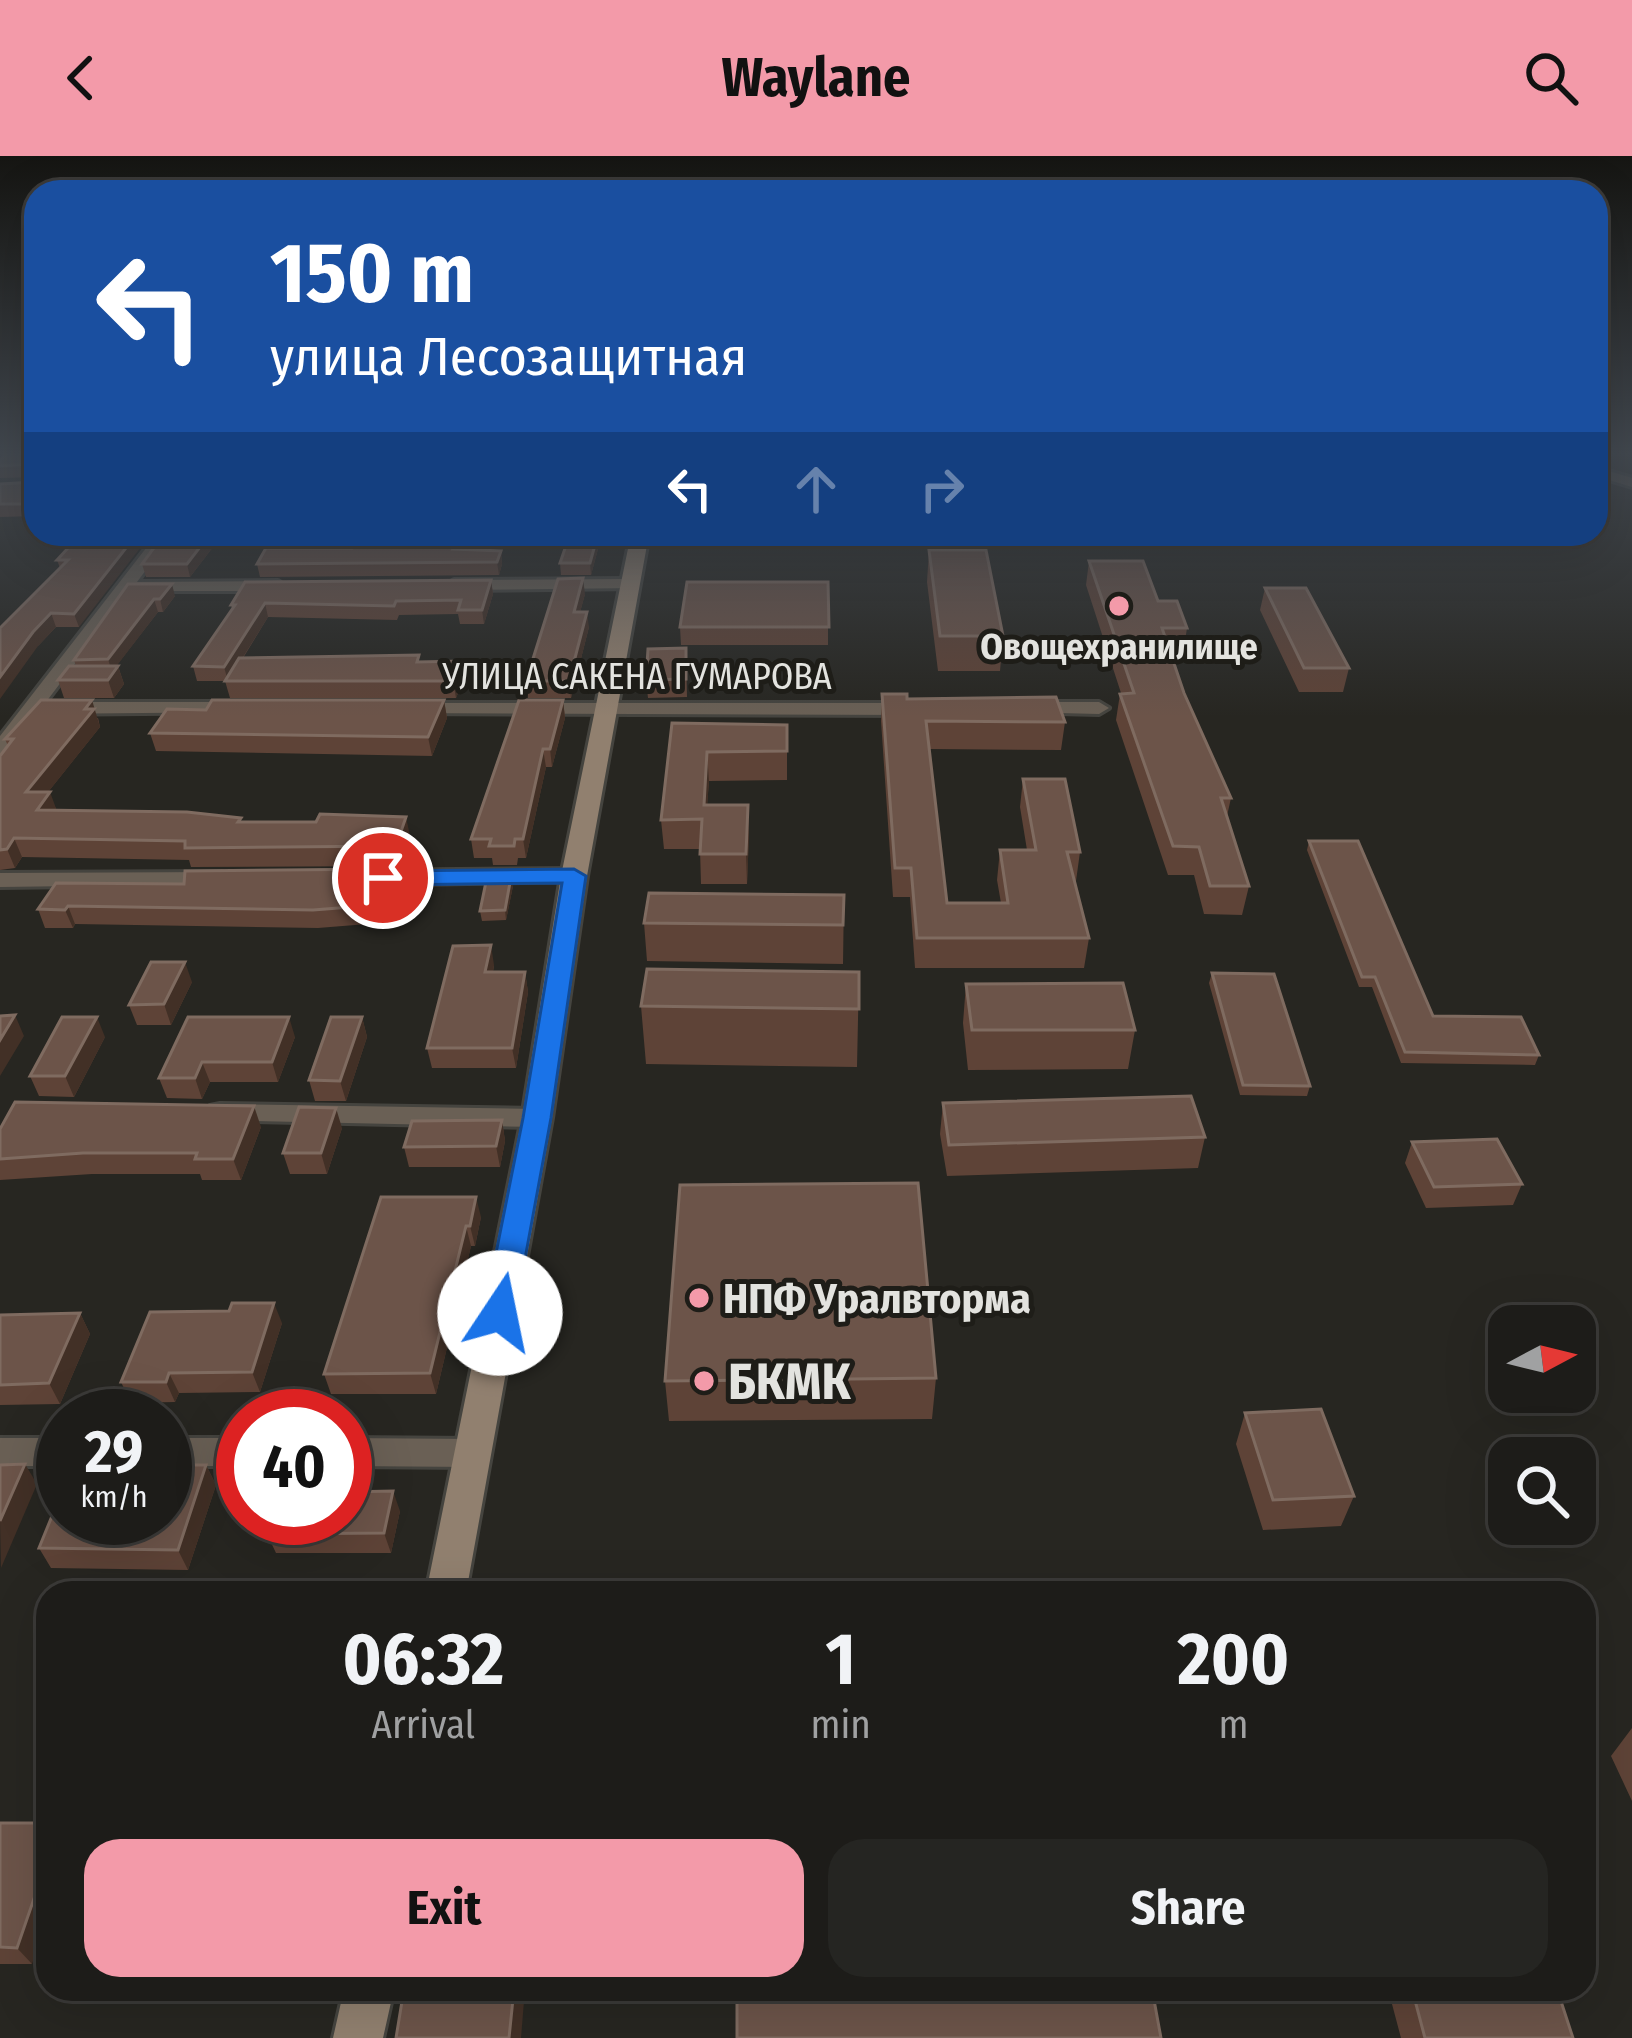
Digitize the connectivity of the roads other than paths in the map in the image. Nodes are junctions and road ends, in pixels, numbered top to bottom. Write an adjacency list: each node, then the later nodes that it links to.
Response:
1 (156, 546): 6 (street)
2 (638, 546): 3 (street)
3 (630, 584): 4 (street); 11 (street)
4 (442, 585)
5 (303, 586): 6 (street)
6 (126, 587): 7 (street)
7 (32, 708): 8 (street); 14 (street)
8 (271, 708)
9 (1099, 708): 13 (street)
10 (391, 709): 11 (street, УЛИЦА САКЕНА ГУМАРОВА)
11 (606, 709): 12 (street, УЛИЦА САКЕНА ГУМАРОВА); 15 (street)
12 (934, 709)
13 (1005, 709)
14 (0, 749)
15 (574, 876): 16 (street); 20 (street)
16 (335, 878)
17 (239, 879): 18 (street)
18 (0, 880)
19 (187, 1112): 20 (street)
20 (537, 1118): 24 (street)
21 (0, 1452): 22 (street)
22 (36, 1452)
23 (372, 1452): 24 (street)
24 (473, 1453): 25 (street)
25 (448, 1581)
26 (366, 2001): 27 (street)
27 (358, 2038)

